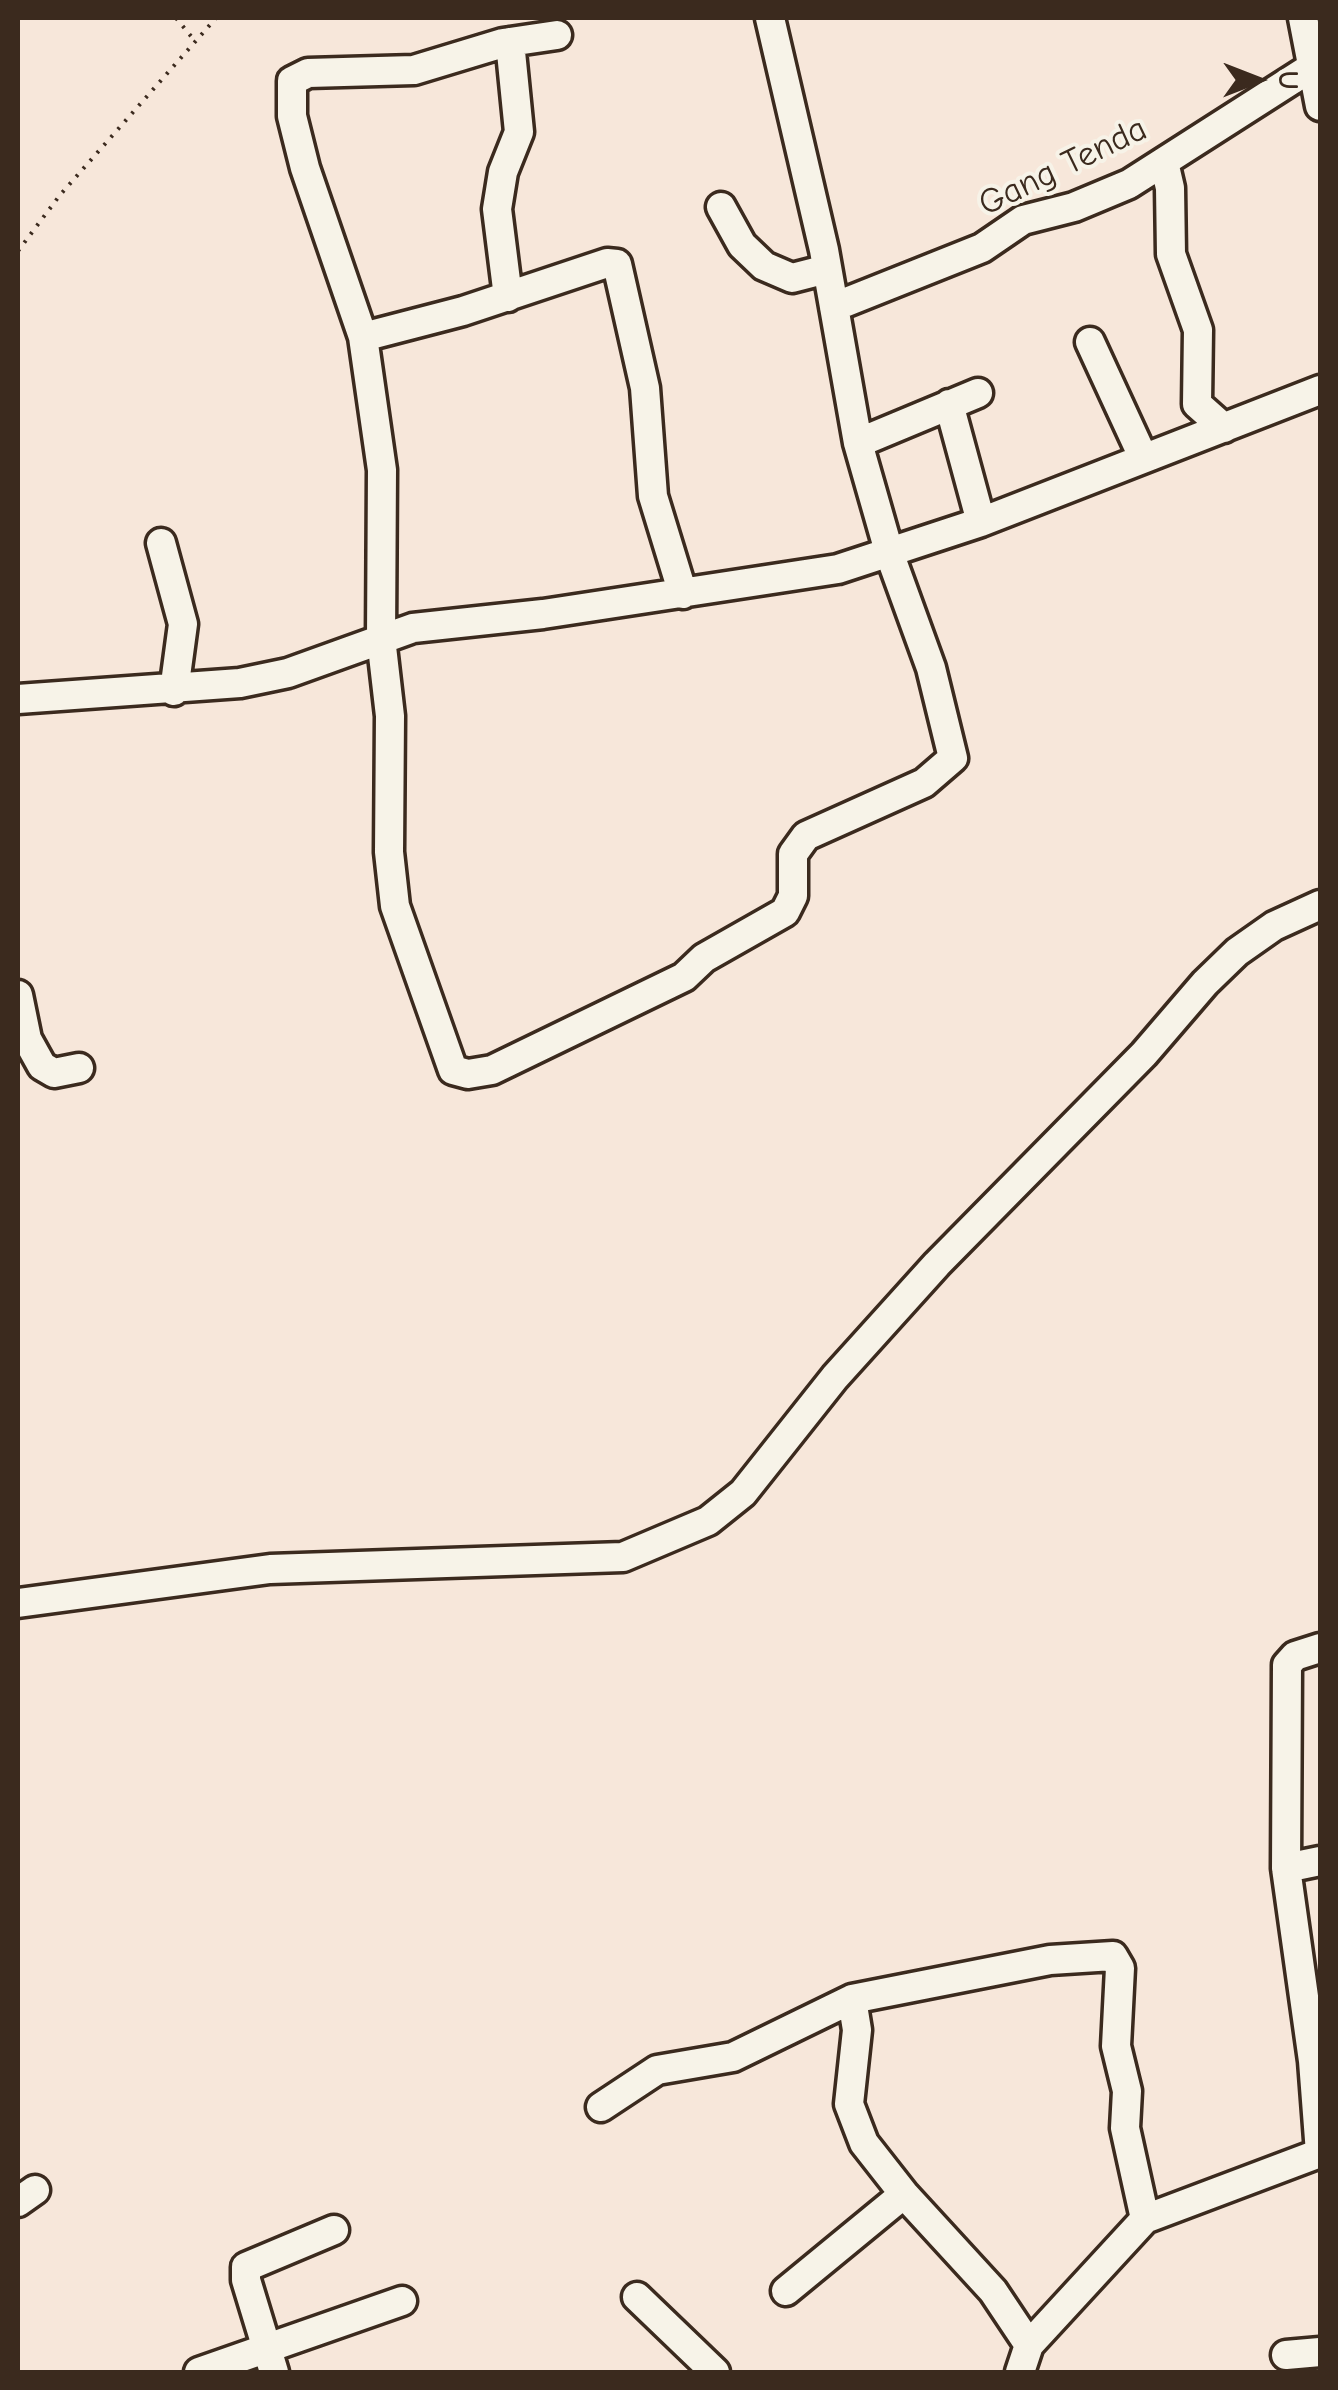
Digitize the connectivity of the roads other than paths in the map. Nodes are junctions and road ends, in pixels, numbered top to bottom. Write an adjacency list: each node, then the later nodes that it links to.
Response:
1 (770, 18): 9 (street)
2 (1303, 18): 5 (street)
3 (557, 36): 4 (street)
4 (510, 42): 10 (street); 12 (street)
5 (1312, 67): 6 (street); 7 (street, Gang Tenda)
6 (1320, 106)
7 (1164, 162): 11 (street, Gang Tenda); 17 (street)
8 (721, 207): 9 (street)
9 (827, 269): 11 (street)
10 (508, 297): 12 (street); 23 (street)
11 (834, 306): 18 (street)
12 (363, 337): 24 (street)
13 (1090, 342): 19 (street)
14 (1320, 390): 17 (street)
15 (978, 392): 16 (street)
16 (949, 404): 18 (street); 20 (street)
17 (1224, 428): 19 (street)
18 (858, 443): 22 (street)
19 (1144, 456): 20 (street)
20 (981, 522): 22 (street)
21 (162, 544): 25 (street)
22 (890, 554): 23 (street); 24 (street)
23 (683, 594): 24 (street)
24 (381, 638): 25 (street)
25 (174, 690): 26 (street)
26 (18, 700)
27 (1320, 904): 30 (street)
28 (18, 994): 29 (street)
29 (78, 1068)
30 (18, 1603)
31 (1320, 1648): 33 (street)
32 (1320, 1862): 33 (street)
33 (1286, 1868): 37 (street)
34 (852, 1999): 35 (street); 36 (street); 37 (street)
35 (601, 2106)
36 (904, 2194): 39 (street); 42 (street)
37 (1145, 2219): 42 (street)
38 (334, 2230): 45 (street)
39 (786, 2290)
40 (638, 2297): 46 (street)
41 (402, 2301): 45 (street)
42 (1029, 2345): 48 (street)
43 (1320, 2352): 44 (street)
44 (1286, 2354)
45 (271, 2362): 47 (street)
46 (705, 2369)
47 (199, 2372)
48 (1020, 2372)

